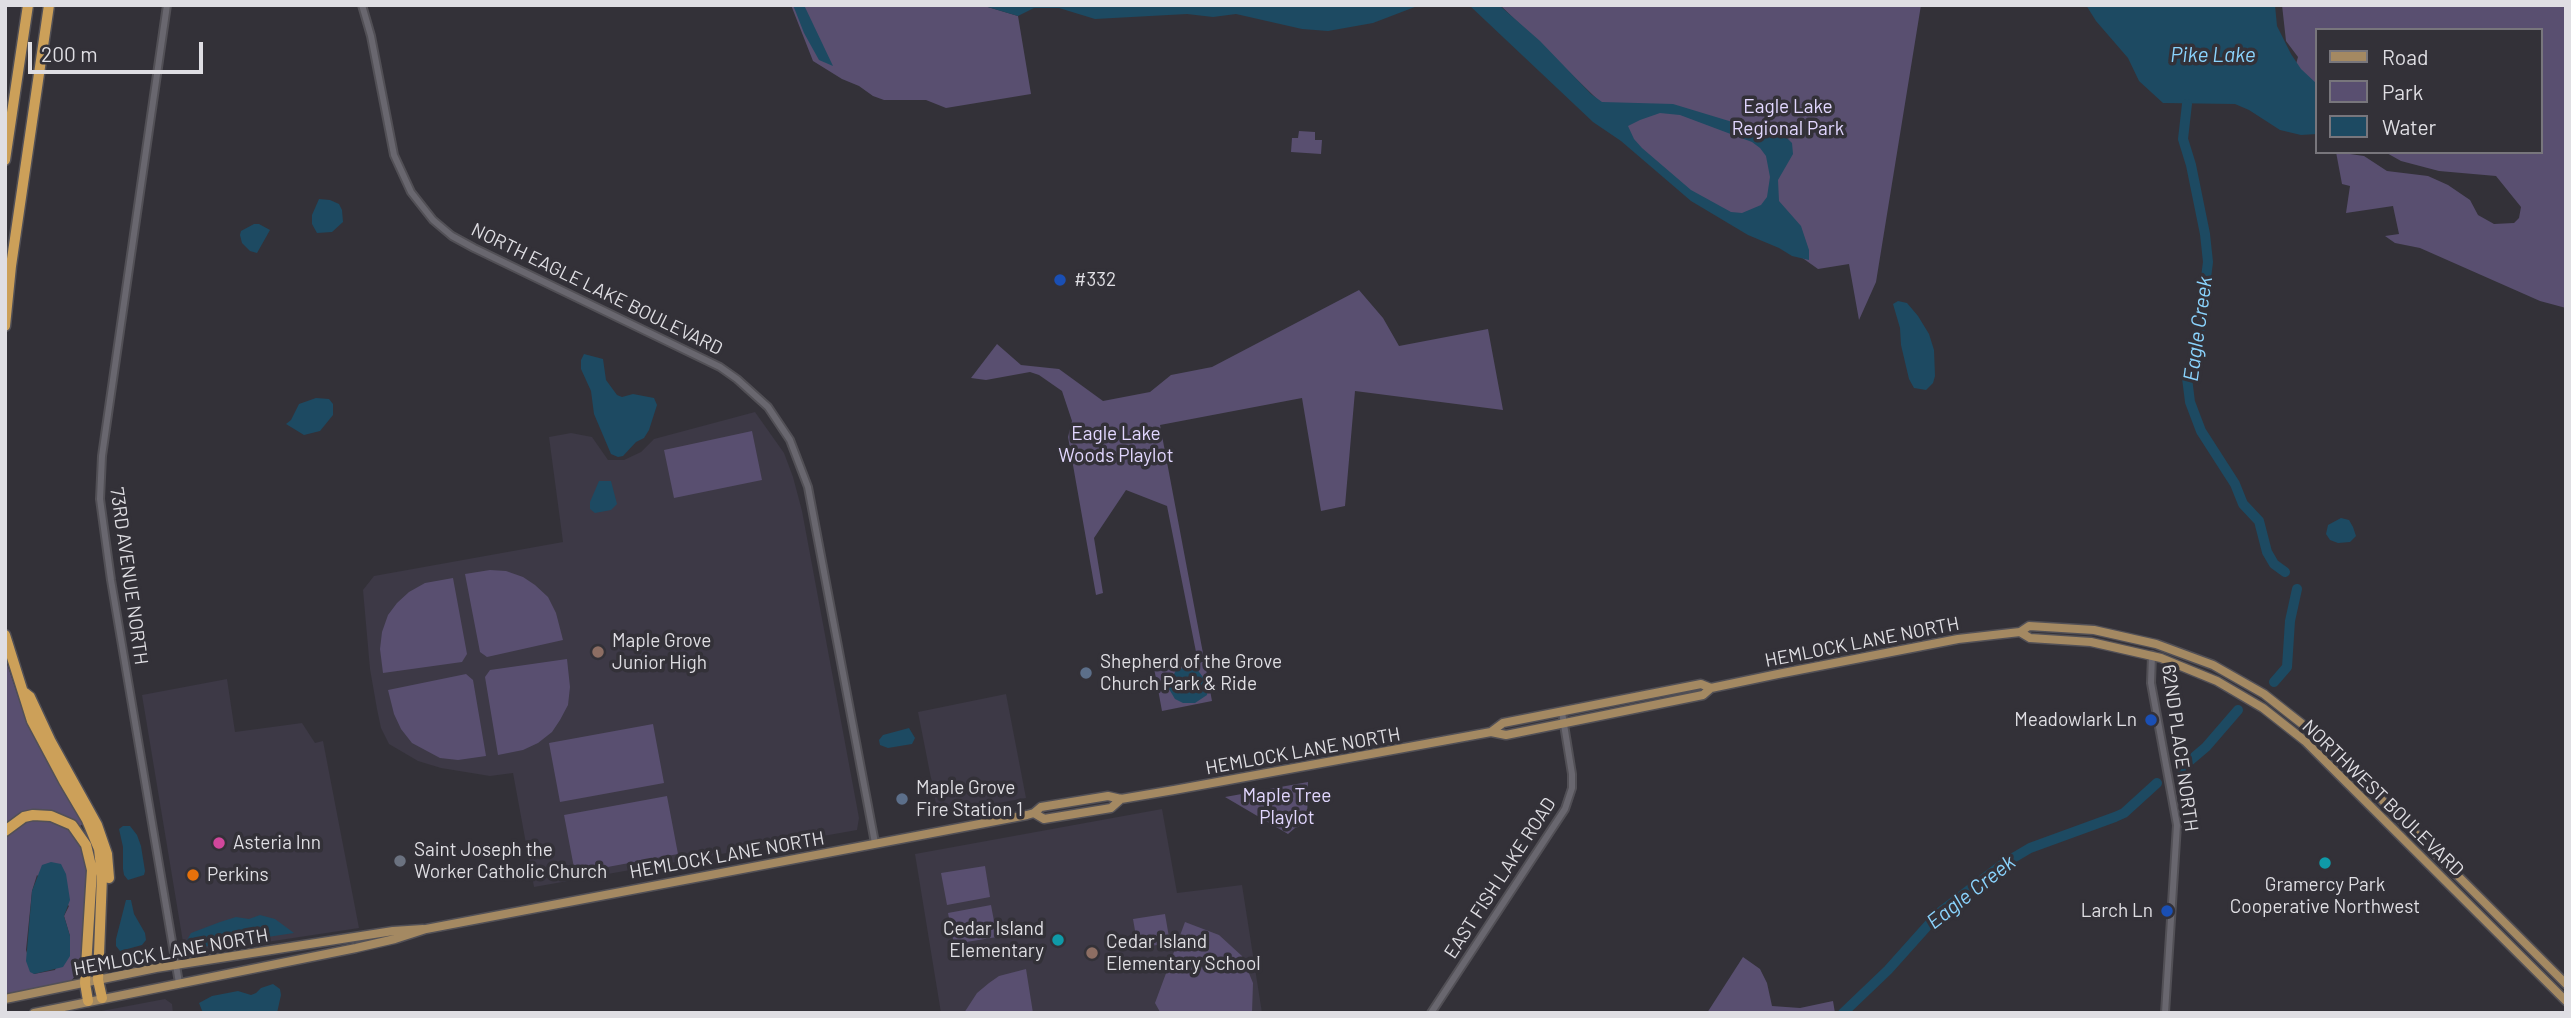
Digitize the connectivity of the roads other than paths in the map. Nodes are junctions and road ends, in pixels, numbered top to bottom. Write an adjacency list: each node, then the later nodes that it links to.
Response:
1 (28, 5): 5 (highway)
2 (49, 5): 6 (highway)
3 (167, 5): 20 (street, 73RD AVENUE NORTH)
4 (362, 5): 17 (street, NORTH EAGLE LAKE BOULEVARD)
5 (5, 160)
6 (5, 326)
7 (2020, 632): 9 (main road, HEMLOCK LANE NORTH); 10 (main road, HEMLOCK LANE NORTH); 11 (main road, HEMLOCK LANE NORTH)
8 (5, 635): 22 (highway)
9 (2155, 644): 18 (main road, NORTHWEST BOULEVARD)
10 (2152, 655): 16 (main road, NORTHWEST BOULEVARD); 33 (street, 62ND PLACE NORTH)
11 (1711, 688): 12 (main road, HEMLOCK LANE NORTH); 13 (main road, HEMLOCK LANE NORTH)
12 (1562, 712): 13 (street, EAST FISH LAKE ROAD); 14 (main road, HEMLOCK LANE NORTH)
13 (1564, 724): 14 (main road, HEMLOCK LANE NORTH); 32 (street, EAST FISH LAKE ROAD)
14 (1491, 732): 17 (main road, HEMLOCK LANE NORTH)
15 (5, 831): 23 (highway)
16 (2404, 840): 18 (main road); 21 (main road, NORTHWEST BOULEVARD)
17 (875, 843): 19 (main road, HEMLOCK LANE NORTH)
18 (2488, 906): 25 (main road, NORTHWEST BOULEVARD)
19 (426, 929): 20 (main road, HEMLOCK LANE NORTH); 24 (main road, HEMLOCK LANE NORTH)
20 (176, 965): 22 (main road, HEMLOCK LANE NORTH); 24 (street, 73RD AVENUE NORTH)
21 (2531, 966): 29 (main road, NORTHWEST BOULEVARD); 30 (main road)
22 (98, 980): 23 (main road, HEMLOCK LANE NORTH); 26 (highway)
23 (85, 983): 27 (main road, HEMLOCK LANE NORTH); 28 (highway)
24 (178, 983): 26 (main road, HEMLOCK LANE NORTH)
25 (2566, 984)
26 (102, 998): 28 (main road, HEMLOCK LANE NORTH)
27 (5, 999)
28 (88, 1001): 31 (main road, HEMLOCK LANE NORTH)
29 (2566, 1001)
30 (2566, 1009)
31 (34, 1013)
32 (1431, 1013)
33 (2165, 1013)

